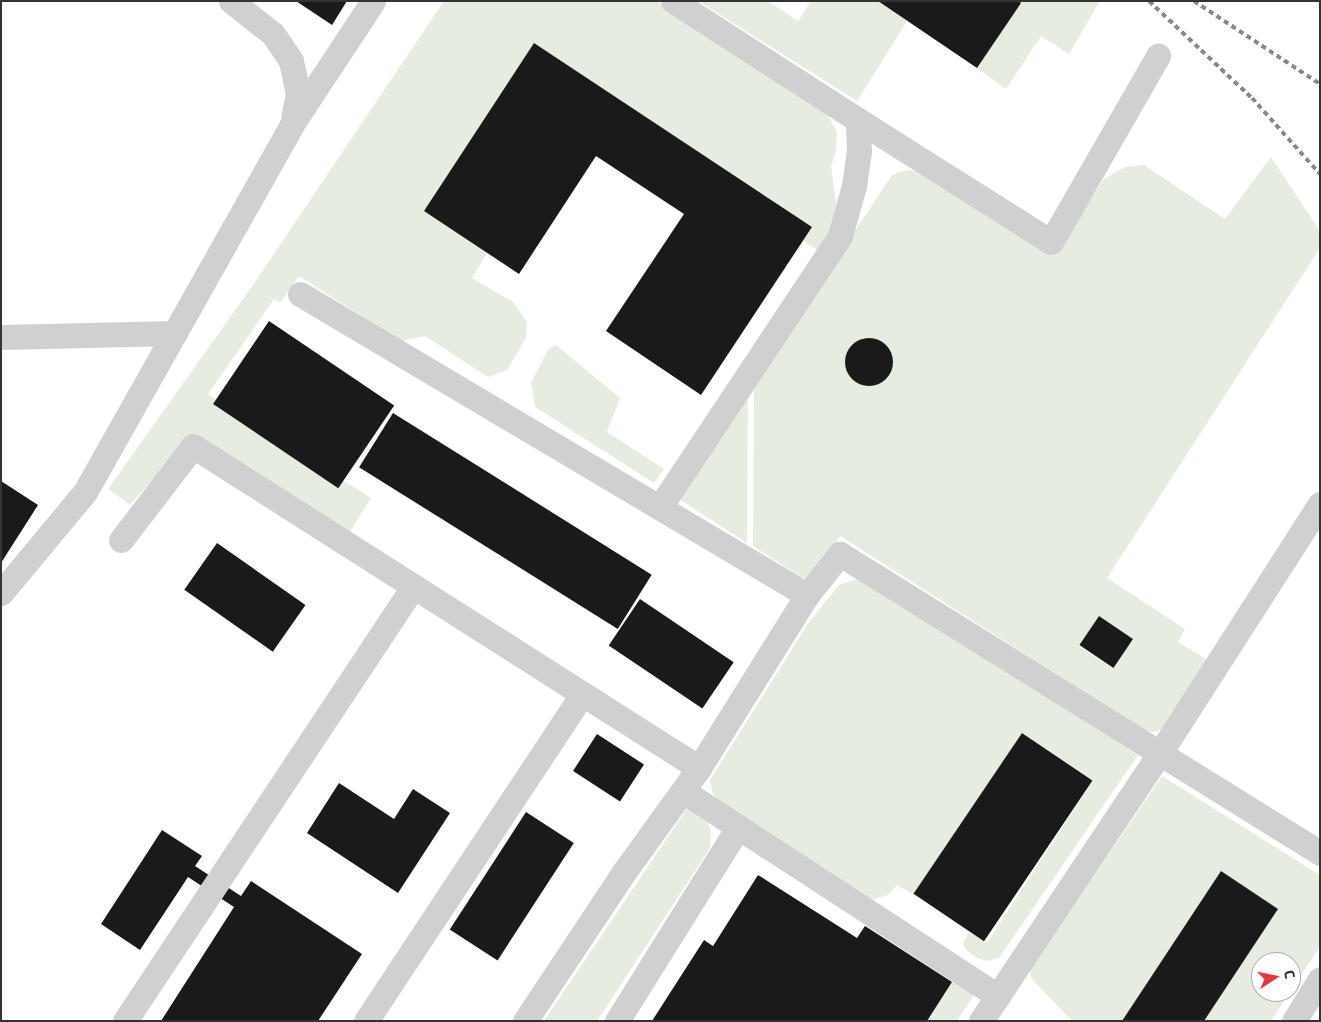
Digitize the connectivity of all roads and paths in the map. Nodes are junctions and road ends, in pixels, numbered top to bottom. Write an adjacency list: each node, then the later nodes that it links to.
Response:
1 (231, 1): 6 (lane)
2 (373, 1): 6 (lane)
3 (673, 1): 5 (lane)
4 (1158, 56): 5 (lane)
5 (858, 120): 11 (lane)
6 (292, 124): 8 (lane)
7 (300, 294): 11 (lane)
8 (174, 333): 9 (lane); 14 (lane)
9 (1, 337)
10 (1320, 504): 17 (lane)
11 (660, 507): 15 (lane)
12 (121, 540): 13 (lane)
13 (413, 586): 16 (lane); 24 (lane)
14 (1, 593)
15 (808, 595): 17 (lane); 18 (lane)
16 (582, 695): 18 (lane); 25 (lane)
17 (1160, 753): 21 (lane); 23 (lane)
18 (699, 768): 19 (lane)
19 (683, 791): 20 (lane); 26 (lane)
20 (738, 827): 23 (lane); 27 (lane)
21 (1320, 853)
22 (1320, 979): 29 (lane)
23 (998, 996): 28 (lane)
24 (125, 1021)
25 (366, 1021)
26 (525, 1021)
27 (617, 1021)
28 (981, 1021)
29 (1294, 1021)

